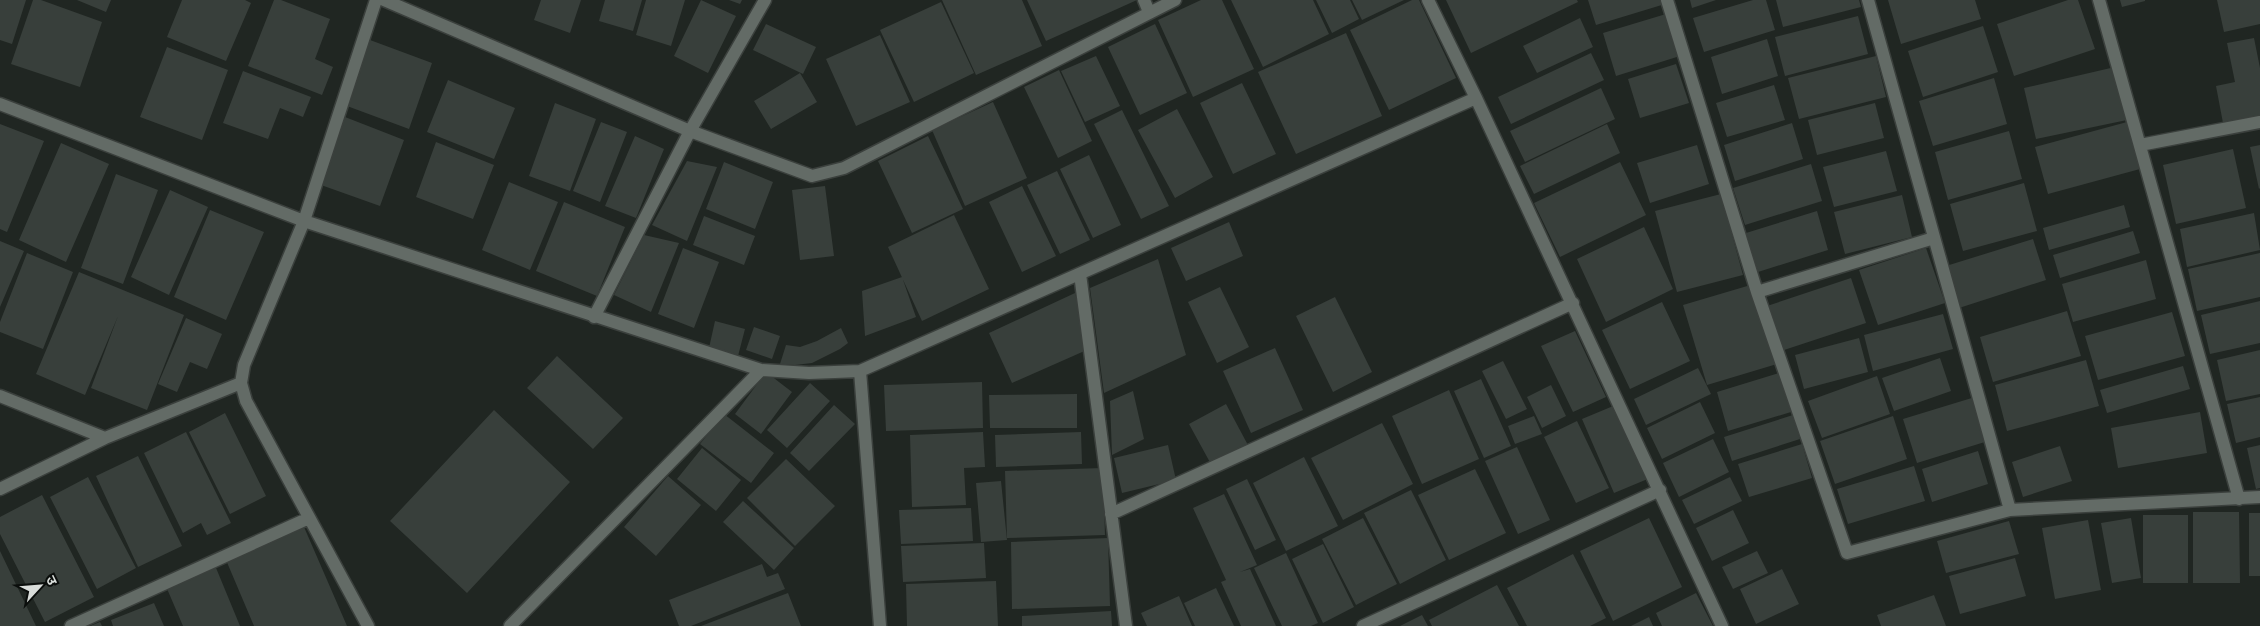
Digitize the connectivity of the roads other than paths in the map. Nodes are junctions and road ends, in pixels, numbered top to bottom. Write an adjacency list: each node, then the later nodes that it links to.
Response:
1 (376, 0): 15 (street)
2 (384, 0): 13 (street)
3 (765, 0): 13 (street)
4 (1175, 0): 9 (street)
5 (1428, 0): 10 (street)
6 (1667, 0): 18 (street)
7 (1868, 0): 16 (street)
8 (2099, 0): 14 (street)
9 (1147, 6): 13 (street)
10 (1476, 98): 17 (street); 19 (street)
11 (0, 104): 15 (street)
12 (2260, 122): 14 (street)
13 (690, 131): 20 (street)
14 (2140, 145): 29 (street)
15 (304, 221): 20 (street); 23 (street)
16 (1934, 238): 18 (street); 30 (street)
17 (1080, 274): 22 (street); 31 (street)
18 (1758, 292): 30 (street)
19 (1573, 303): 27 (street); 31 (street)
20 (594, 317): 21 (street)
21 (761, 370): 22 (street); 35 (street)
22 (860, 371): 36 (street)
23 (241, 383): 25 (street); 32 (street)
24 (0, 396): 25 (street)
25 (105, 438): 26 (street)
26 (0, 489)
27 (1660, 490): 38 (street); 39 (street)
28 (2260, 497): 29 (street)
29 (2239, 499): 30 (street)
30 (2010, 510)
31 (1111, 514): 37 (street)
32 (309, 518): 33 (street); 34 (street)
33 (71, 626)
34 (368, 626)
35 (510, 626)
36 (880, 626)
37 (1126, 626)
38 (1363, 626)
39 (1722, 626)

